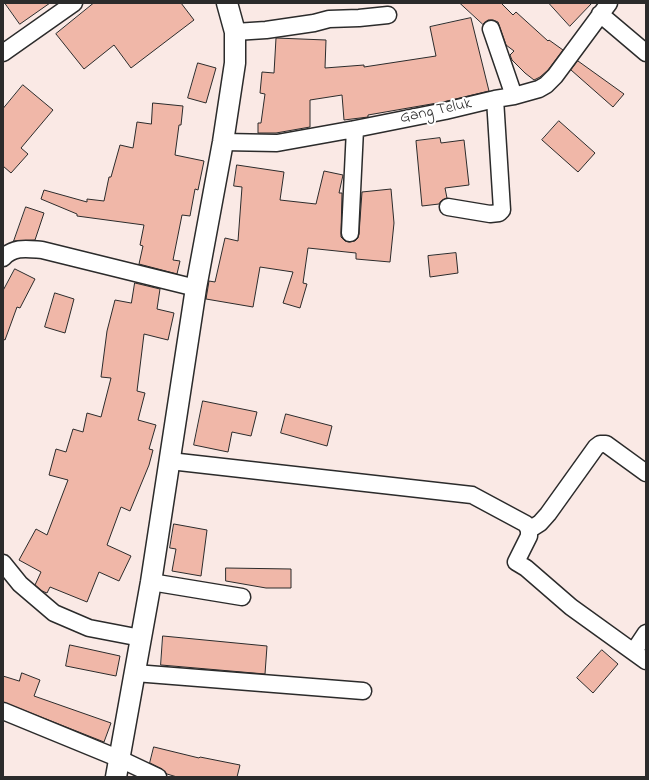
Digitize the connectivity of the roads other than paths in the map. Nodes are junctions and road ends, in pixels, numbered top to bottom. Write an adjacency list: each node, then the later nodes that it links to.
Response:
1 (74, 3): 8 (street)
2 (227, 3): 6 (street)
3 (604, 9): 7 (street); 9 (street, Gang Teluk)
4 (388, 15): 6 (street)
5 (491, 29): 9 (street)
6 (235, 32): 12 (street)
7 (646, 53)
8 (3, 54)
9 (514, 96): 10 (street, Gang Teluk)
10 (494, 99): 11 (street, Gang Teluk); 13 (street)
11 (355, 129): 12 (street, Gang Teluk); 14 (street)
12 (223, 142): 16 (street)
13 (448, 207)
14 (350, 233)
15 (3, 258): 16 (street)
16 (196, 288): 17 (street)
17 (170, 461): 19 (street); 21 (street)
18 (646, 473): 19 (street)
19 (529, 530): 25 (street)
20 (3, 563): 24 (street)
21 (151, 582): 22 (street); 24 (street)
22 (242, 597)
23 (646, 633): 25 (street)
24 (141, 638): 26 (street)
25 (640, 656)
26 (135, 673): 27 (street); 29 (street)
27 (363, 691)
28 (3, 711): 29 (street)
29 (118, 768): 30 (street)
30 (158, 777)

